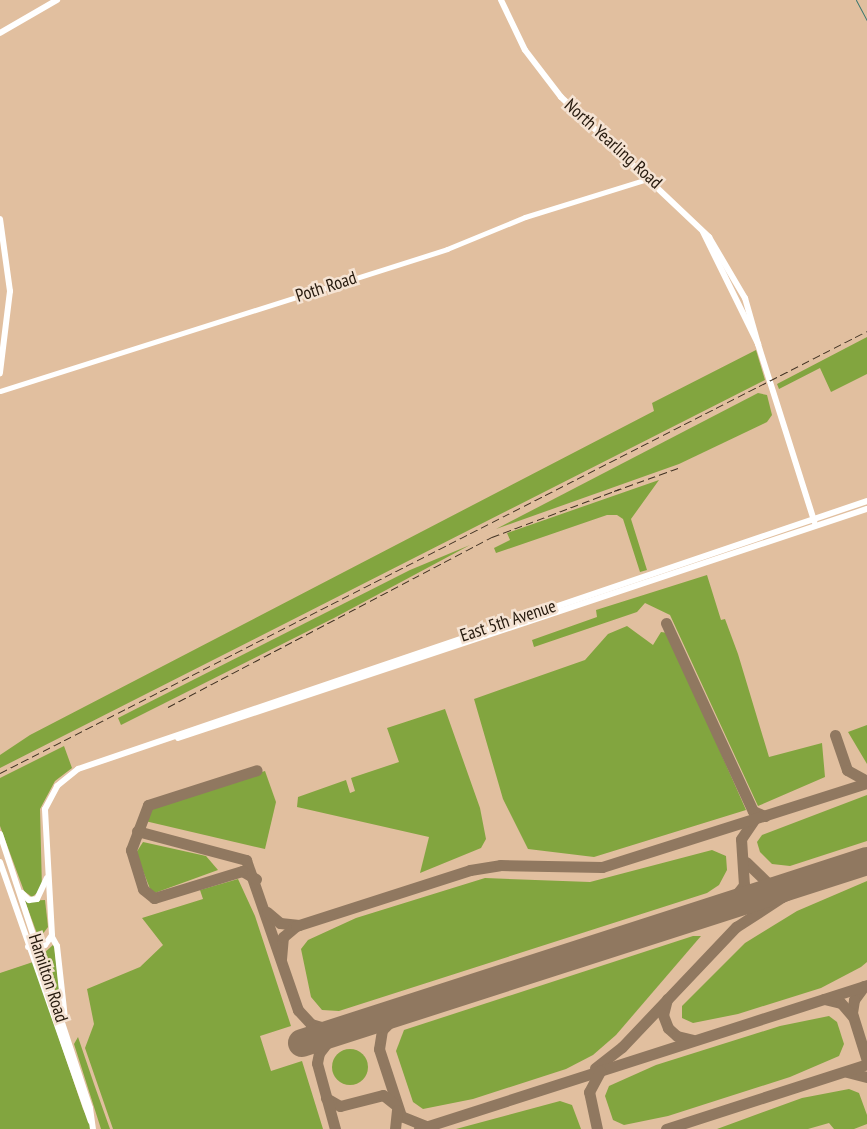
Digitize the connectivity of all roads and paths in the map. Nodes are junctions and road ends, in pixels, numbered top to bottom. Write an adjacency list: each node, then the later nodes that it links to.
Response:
1 (57, 0): 3 (main road)
2 (501, 0): 4 (main road, North Yearling Road)
3 (0, 33)
4 (651, 178): 7 (street, Poth Road); 10 (main road, North Yearling Road)
5 (0, 219): 6 (main road)
6 (0, 373)
7 (0, 391)
8 (867, 501): 10 (main road, East 5th Avenue)
9 (867, 509): 10 (main road, East 5th Avenue)
10 (815, 523): 13 (main road, East 5th Avenue)
11 (0, 834): 14 (main road, Hamilton Road)
12 (0, 862): 16 (main road, Hamilton Road)
13 (48, 874): 14 (main road); 15 (main road, East 5th Avenue)
14 (17, 881): 17 (main road, Hamilton Road)
15 (52, 937): 17 (main road); 18 (main road, East 5th Avenue)
16 (28, 947): 17 (main road); 19 (main road, Hamilton Road)
17 (38, 947): 18 (main road, Hamilton Road)
18 (66, 1033): 19 (main road, Hamilton Road)
19 (92, 1126)

